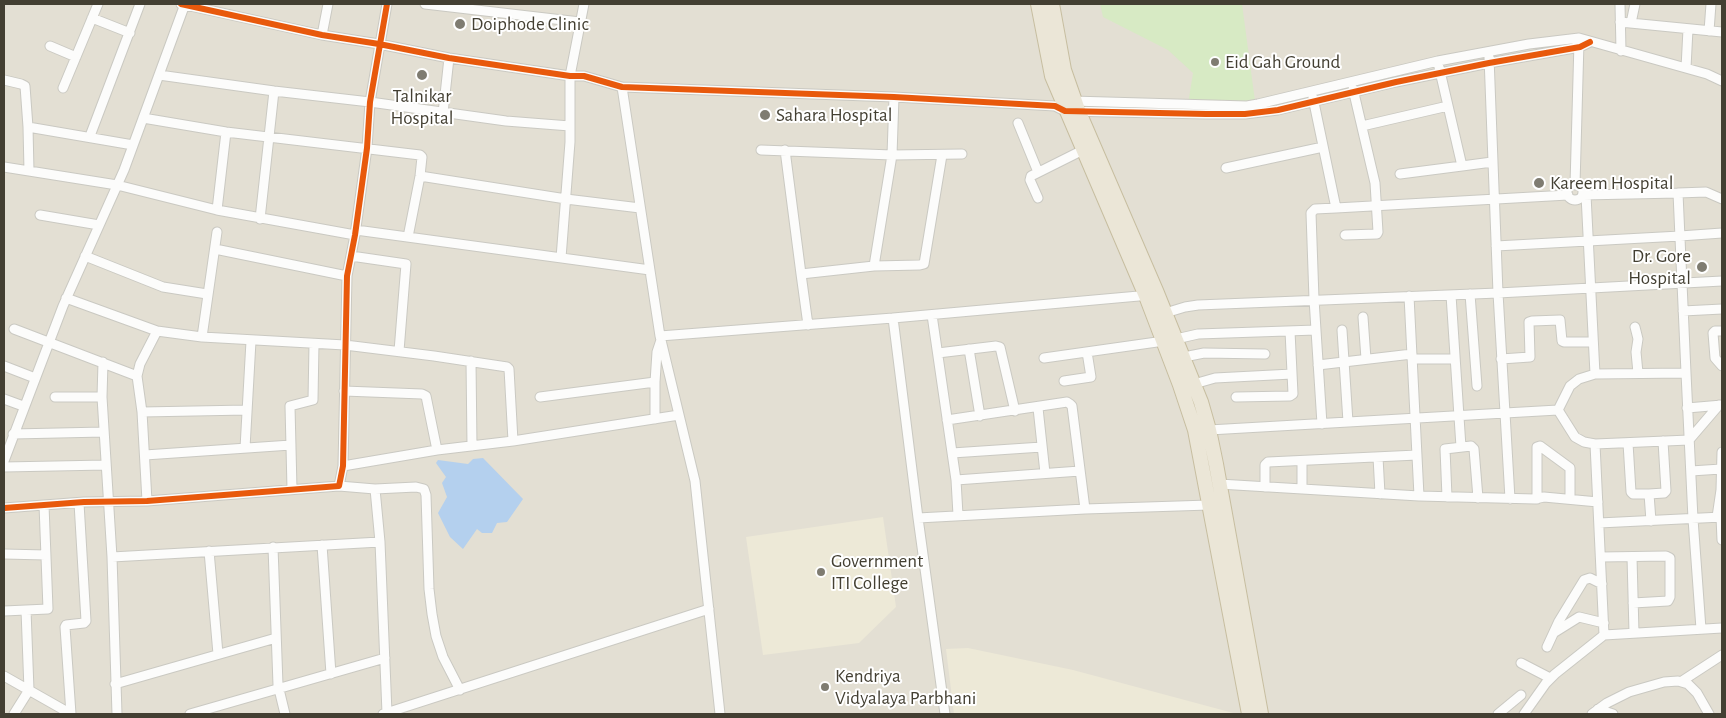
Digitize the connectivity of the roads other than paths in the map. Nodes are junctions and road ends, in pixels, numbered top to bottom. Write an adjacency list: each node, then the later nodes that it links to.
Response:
1 (98, 4): 13 (street)
2 (140, 4): 20 (street)
3 (183, 4): 21 (street); 35 (street)
4 (328, 4): 21 (street)
5 (387, 4): 23 (street)
6 (425, 4): 14 (street)
7 (584, 4): 14 (street)
8 (1038, 4): 48 (highway)
9 (1052, 4): 48 (highway)
10 (1620, 4): 15 (street)
11 (1635, 4): 16 (street)
12 (1711, 4): 18 (street)
13 (92, 18): 20 (street); 29 (street)
14 (580, 22): 36 (street)
15 (1620, 22): 16 (street); 26 (street)
16 (1631, 24): 17 (street)
17 (1688, 29): 18 (street); 33 (street)
18 (1708, 31): 19 (street)
19 (1722, 32)
20 (130, 33): 57 (street)
21 (322, 35): 23 (street)
22 (1580, 43): 24 (street); 26 (street); 28 (street); 77 (street)
23 (379, 44): 30 (street); 46 (street)
24 (1529, 44): 27 (street); 28 (street)
25 (50, 46): 29 (street)
26 (1621, 50): 33 (street)
27 (1488, 52): 31 (street); 32 (street)
28 (1531, 56): 32 (street)
29 (76, 57): 41 (street)
30 (449, 58): 36 (street); 50 (street)
31 (1438, 61): 34 (street); 38 (street)
32 (1489, 63): 34 (street); 68 (street)
33 (1686, 68): 39 (street)
34 (1440, 73): 44 (street); 49 (street)
35 (159, 75): 42 (street); 51 (street)
36 (570, 76): 40 (street); 53 (street)
37 (4, 80): 55 (street)
38 (1351, 81): 43 (street); 44 (street)
39 (1722, 81)
40 (622, 87): 45 (street); 86 (street)
41 (63, 88)
42 (274, 91): 46 (street); 58 (street)
43 (1311, 91): 47 (street); 48 (street)
44 (1354, 93): 47 (street); 54 (street)
45 (894, 97): 48 (street); 66 (street)
46 (370, 102): 50 (street); 61 (street)
47 (1314, 103): 48 (street); 60 (street)
48 (1067, 106): 64 (highway); 113 (highway)
49 (1448, 106): 54 (street); 69 (street)
50 (443, 112): 53 (street)
51 (143, 118): 56 (street); 59 (street)
52 (1018, 123): 73 (street)
53 (570, 126): 82 (street)
54 (1362, 126): 85 (street)
55 (28, 127): 57 (street); 72 (street)
56 (226, 132): 58 (street); 88 (street)
57 (90, 136): 59 (street)
58 (268, 137): 61 (street); 90 (street)
59 (133, 145): 76 (street)
60 (1323, 147): 71 (street); 87 (street)
61 (367, 148): 75 (street); 94 (street)
62 (761, 150): 63 (street)
63 (785, 150): 66 (street); 106 (street)
64 (1083, 150): 73 (street); 113 (highway)
65 (962, 154): 67 (street)
66 (892, 155): 67 (street); 104 (street)
67 (942, 155): 104 (street)
68 (1492, 162): 69 (street); 84 (street)
69 (1462, 166): 74 (street)
70 (4, 167): 72 (street)
71 (1226, 168)
72 (29, 171): 76 (street)
73 (1038, 172): 81 (street)
74 (1400, 174)
75 (420, 176): 82 (street); 97 (street)
76 (117, 185): 88 (street); 91 (street)
77 (1575, 185): 79 (street); 80 (street)
78 (1678, 192): 79 (street); 83 (street); 96 (street)
79 (1584, 195): 80 (street); 98 (street)
80 (1568, 196): 84 (street)
81 (1038, 198)
82 (566, 199): 86 (street); 103 (street)
83 (1722, 199)
84 (1494, 200): 85 (street); 99 (street)
85 (1378, 206): 87 (street); 95 (street)
86 (640, 208): 105 (street)
87 (1336, 208): 118 (street)
88 (217, 210): 90 (street)
89 (40, 214): 91 (street)
90 (260, 219): 94 (street)
91 (99, 225): 101 (street)
92 (217, 232): 100 (street)
93 (1722, 232): 96 (street)
94 (355, 233): 97 (street); 102 (street)
95 (1345, 235)
96 (1680, 236): 98 (street); 109 (street)
97 (408, 237): 103 (street)
98 (1588, 241): 99 (street); 110 (street)
99 (1496, 246): 111 (street)
100 (215, 249): 107 (street); 112 (street)
101 (85, 256): 112 (street); 117 (street)
102 (351, 256): 107 (street); 142 (street)
103 (561, 258): 105 (street)
104 (874, 266): 106 (street)
105 (650, 270): 134 (street)
106 (801, 274): 125 (street)
107 (348, 276): 140 (street)
108 (1722, 281): 109 (street)
109 (1682, 283): 110 (street); 120 (street)
110 (1591, 288): 111 (street); 138 (street)
111 (1498, 293): 114 (street); 151 (street)
112 (207, 294): 133 (street)
113 (1152, 294): 121 (street); 122 (highway)
114 (1470, 294): 115 (street); 167 (street)
115 (1451, 295): 116 (street); 150 (street)
116 (1409, 296): 118 (street); 146 (street)
117 (66, 298): 130 (street); 137 (street)
118 (1314, 299): 122 (street); 128 (street)
119 (1722, 309): 120 (street)
120 (1683, 311): 159 (street)
121 (932, 315): 124 (street); 144 (street)
122 (1160, 315): 135 (highway)
123 (1363, 317): 149 (street)
124 (893, 318): 125 (street); 244 (street)
125 (808, 325): 134 (street)
126 (1634, 327): 158 (street)
127 (14, 329): 137 (street)
128 (1316, 330): 131 (street); 155 (street)
129 (1342, 330): 154 (street)
130 (157, 331): 133 (street); 162 (street)
131 (1290, 331): 135 (street); 160 (street)
132 (1722, 331): 157 (street)
133 (202, 338): 136 (street)
134 (660, 338): 165 (street); 183 (street)
135 (1170, 340): 143 (street); 147 (highway); 228 (highway)
136 (251, 341): 139 (street); 178 (street)
137 (50, 342): 153 (street); 163 (street)
138 (1594, 342): 151 (street); 161 (street)
139 (314, 344): 140 (street); 199 (street)
140 (345, 345): 142 (street); 168 (street)
141 (969, 350): 144 (street); 180 (street); 184 (street)
142 (399, 351): 152 (street)
143 (1087, 352): 148 (street); 164 (street)
144 (938, 353): 188 (street)
145 (1265, 354): 147 (street)
146 (1412, 356): 149 (street); 150 (street); 187 (street)
147 (1184, 357): 166 (highway)
148 (1044, 358)
149 (1366, 359): 154 (street)
150 (1455, 359): 185 (street)
151 (1501, 359): 182 (street)
152 (471, 361): 195 (street); 200 (street)
153 (103, 362): 162 (street); 170 (street)
154 (1345, 362): 155 (street); 189 (street)
155 (1318, 365): 190 (street)
156 (4, 366): 163 (street)
157 (1722, 366)
158 (1638, 373): 159 (street); 161 (street)
159 (1686, 373): 177 (street)
160 (1292, 374): 166 (street); 172 (street)
161 (1595, 374): 179 (street)
162 (137, 376): 181 (street)
163 (35, 378): 175 (street)
164 (1064, 381)
165 (655, 382): 171 (street); 186 (street)
166 (1194, 384): 191 (highway)
167 (1477, 386)
168 (344, 391): 204 (street); 213 (street)
169 (55, 397): 170 (street)
170 (102, 397): 192 (street)
171 (540, 397)
172 (1236, 397)
173 (4, 399): 175 (street)
174 (1721, 405): 177 (street); 194 (street)
175 (23, 406): 193 (street)
176 (1038, 408): 180 (street); 201 (street); 216 (street)
177 (1687, 408): 194 (street)
178 (247, 410): 181 (street); 203 (street)
179 (1558, 410): 182 (street); 198 (street)
180 (1015, 411): 184 (street)
181 (142, 412): 207 (street)
182 (1504, 413): 185 (street); 232 (street)
183 (679, 415): 186 (street); 260 (street)
184 (980, 416): 188 (street)
185 (1458, 416): 187 (street); 202 (street)
186 (655, 418): 195 (street)
187 (1415, 418): 189 (street); 208 (street)
188 (947, 420): 206 (street)
189 (1348, 422): 190 (street)
190 (1322, 424): 191 (street)
191 (1209, 430): 228 (highway)
192 (104, 432): 193 (street); 212 (street)
193 (10, 435): 210 (street)
194 (1689, 440): 196 (street); 217 (street)
195 (513, 441): 200 (street)
196 (1664, 441): 197 (street); 227 (street)
197 (1628, 442): 198 (street); 227 (street)
198 (1595, 444): 237 (street)
199 (291, 445): 203 (street); 222 (street)
200 (472, 446): 204 (street)
201 (1042, 447): 206 (street); 218 (street)
202 (1461, 447): 230 (street); 231 (street)
203 (245, 448): 207 (street)
204 (436, 450): 213 (street)
205 (1722, 452): 215 (street)
206 (952, 453): 219 (street)
207 (145, 455): 235 (street)
208 (1417, 455): 209 (street); 229 (street)
209 (1378, 457): 211 (street); 226 (street)
210 (4, 461)
211 (1302, 461): 221 (street); 224 (street)
212 (106, 465): 214 (street); 236 (street)
213 (343, 466): 220 (street)
214 (4, 467)
215 (1721, 469): 217 (street); 225 (street)
216 (1080, 471): 218 (street); 241 (street)
217 (1691, 471): 245 (street)
218 (1045, 473): 219 (street)
219 (956, 480): 242 (street)
220 (339, 486): 222 (street); 223 (street)
221 (1265, 487): 224 (street); 228 (street)
222 (292, 489): 235 (street)
223 (375, 489): 249 (street); 282 (street)
224 (1302, 489): 226 (street)
225 (1722, 490): 243 (street)
226 (1380, 494): 229 (street)
227 (1649, 494): 246 (street)
228 (1214, 495): 241 (street); 295 (highway); 296 (highway)
229 (1419, 496): 230 (street)
230 (1447, 497): 231 (street)
231 (1478, 498): 232 (street)
232 (1510, 499): 233 (street)
233 (1537, 499): 234 (street); 234 (street)
234 (1570, 499): 237 (street)
235 (147, 500): 236 (street)
236 (108, 501): 238 (street); 255 (street)
237 (1598, 502): 247 (street)
238 (79, 503): 239 (street); 287 (street)
239 (44, 505): 240 (street); 254 (street)
240 (4, 508)
241 (1085, 509): 242 (street)
242 (958, 515): 244 (street)
243 (1720, 517): 245 (street); 248 (street)
244 (918, 518): 294 (street)
245 (1693, 519): 246 (street); 265 (street)
246 (1651, 521): 247 (street)
247 (1599, 523): 256 (street)
248 (1722, 540)
249 (380, 542): 250 (street); 273 (street)
250 (322, 545): 251 (street); 275 (street)
251 (273, 547): 252 (street); 269 (street)
252 (208, 551): 255 (street); 271 (street)
253 (4, 554): 254 (street)
254 (46, 554): 261 (street)
255 (112, 557): 279 (street)
256 (1601, 557): 257 (street); 258 (street)
257 (1632, 557): 259 (street); 259 (street)
258 (1602, 584): 263 (street); 266 (street)
259 (1633, 603): 267 (street)
260 (709, 609): 282 (street); 293 (street)
261 (26, 610): 262 (street); 281 (street)
262 (4, 611)
263 (1604, 623): 266 (street); 268 (street)
264 (1722, 628): 265 (street)
265 (1701, 629): 267 (street)
266 (1554, 632): 270 (street)
267 (1634, 633): 268 (street)
268 (1604, 635): 277 (street)
269 (276, 638): 271 (street); 280 (street)
270 (1547, 647)
271 (218, 654): 279 (street)
272 (1722, 655): 278 (street)
273 (385, 658): 275 (street); 291 (street)
274 (1520, 663): 277 (street)
275 (331, 674): 280 (street)
276 (4, 676): 281 (street)
277 (1550, 678): 298 (street)
278 (1682, 682): 285 (street); 300 (street)
279 (115, 684): 288 (street)
280 (278, 689): 289 (street); 290 (street)
281 (29, 690): 286 (street); 287 (street)
282 (460, 690): 284 (street)
283 (1521, 695): 297 (street)
284 (418, 704): 291 (street); 292 (street)
285 (1595, 711): 299 (street)
286 (14, 714)
287 (71, 714)
288 (117, 714)
289 (190, 714)
290 (286, 714)
291 (385, 714)
292 (417, 714)
293 (720, 714)
294 (945, 714)
295 (1248, 714)
296 (1261, 714)
297 (1498, 714)
298 (1524, 714)
299 (1613, 714)
300 (1709, 714)

